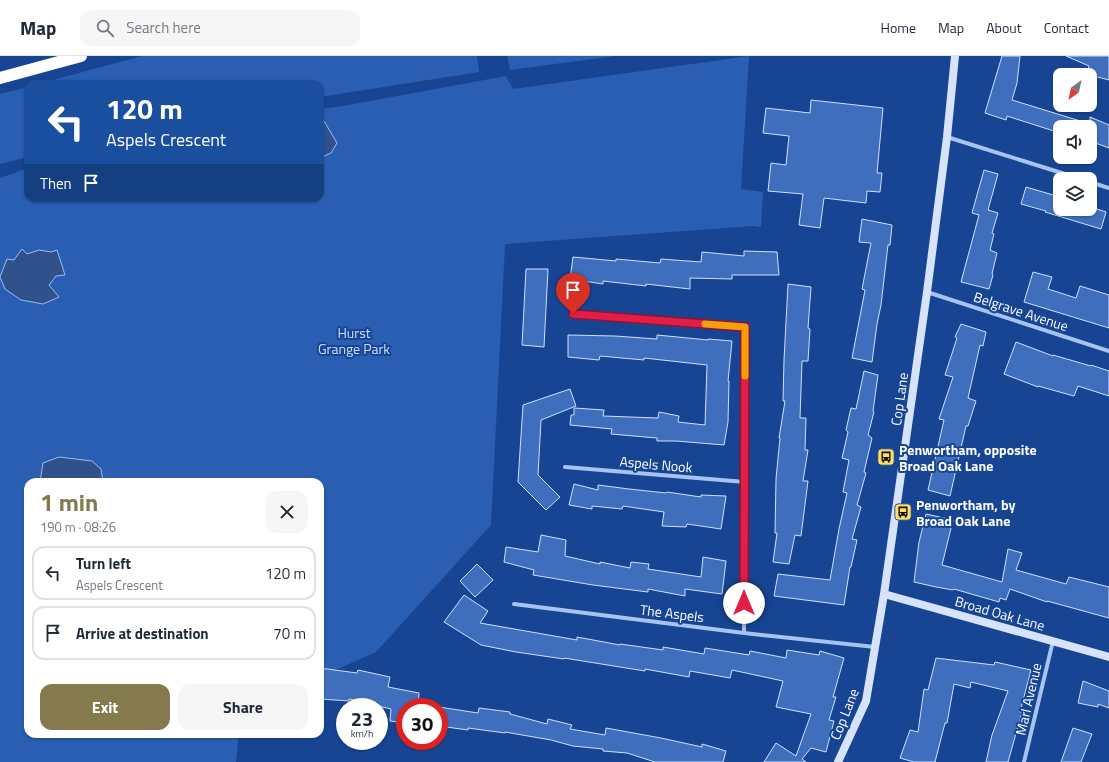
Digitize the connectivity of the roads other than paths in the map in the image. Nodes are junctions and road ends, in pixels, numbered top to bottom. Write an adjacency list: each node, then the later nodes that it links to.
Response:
1 (81, 56): 3 (highway)
2 (955, 56): 4 (street, Cop Lane)
3 (0, 78)
4 (947, 137): 5 (street); 8 (street, Cop Lane)
5 (1059, 172)
6 (1097, 184): 7 (street)
7 (1109, 188)
8 (927, 292): 10 (street, Belgrave Avenue); 13 (street, Cop Lane)
9 (573, 314): 12 (street)
10 (1109, 351)
11 (565, 467): 12 (street, Aspels Nook)
12 (745, 482): 15 (street)
13 (884, 594): 16 (street, Broad Oak Lane); 17 (street, Cop Lane)
14 (514, 604): 15 (street, The Aspels)
15 (744, 633): 17 (street, The Aspels)
16 (1052, 641): 18 (street, Broad Oak Lane); 20 (street, Marl Avenue)
17 (875, 647): 19 (street, Cop Lane)
18 (1109, 658)
19 (838, 762)
20 (1024, 762)

